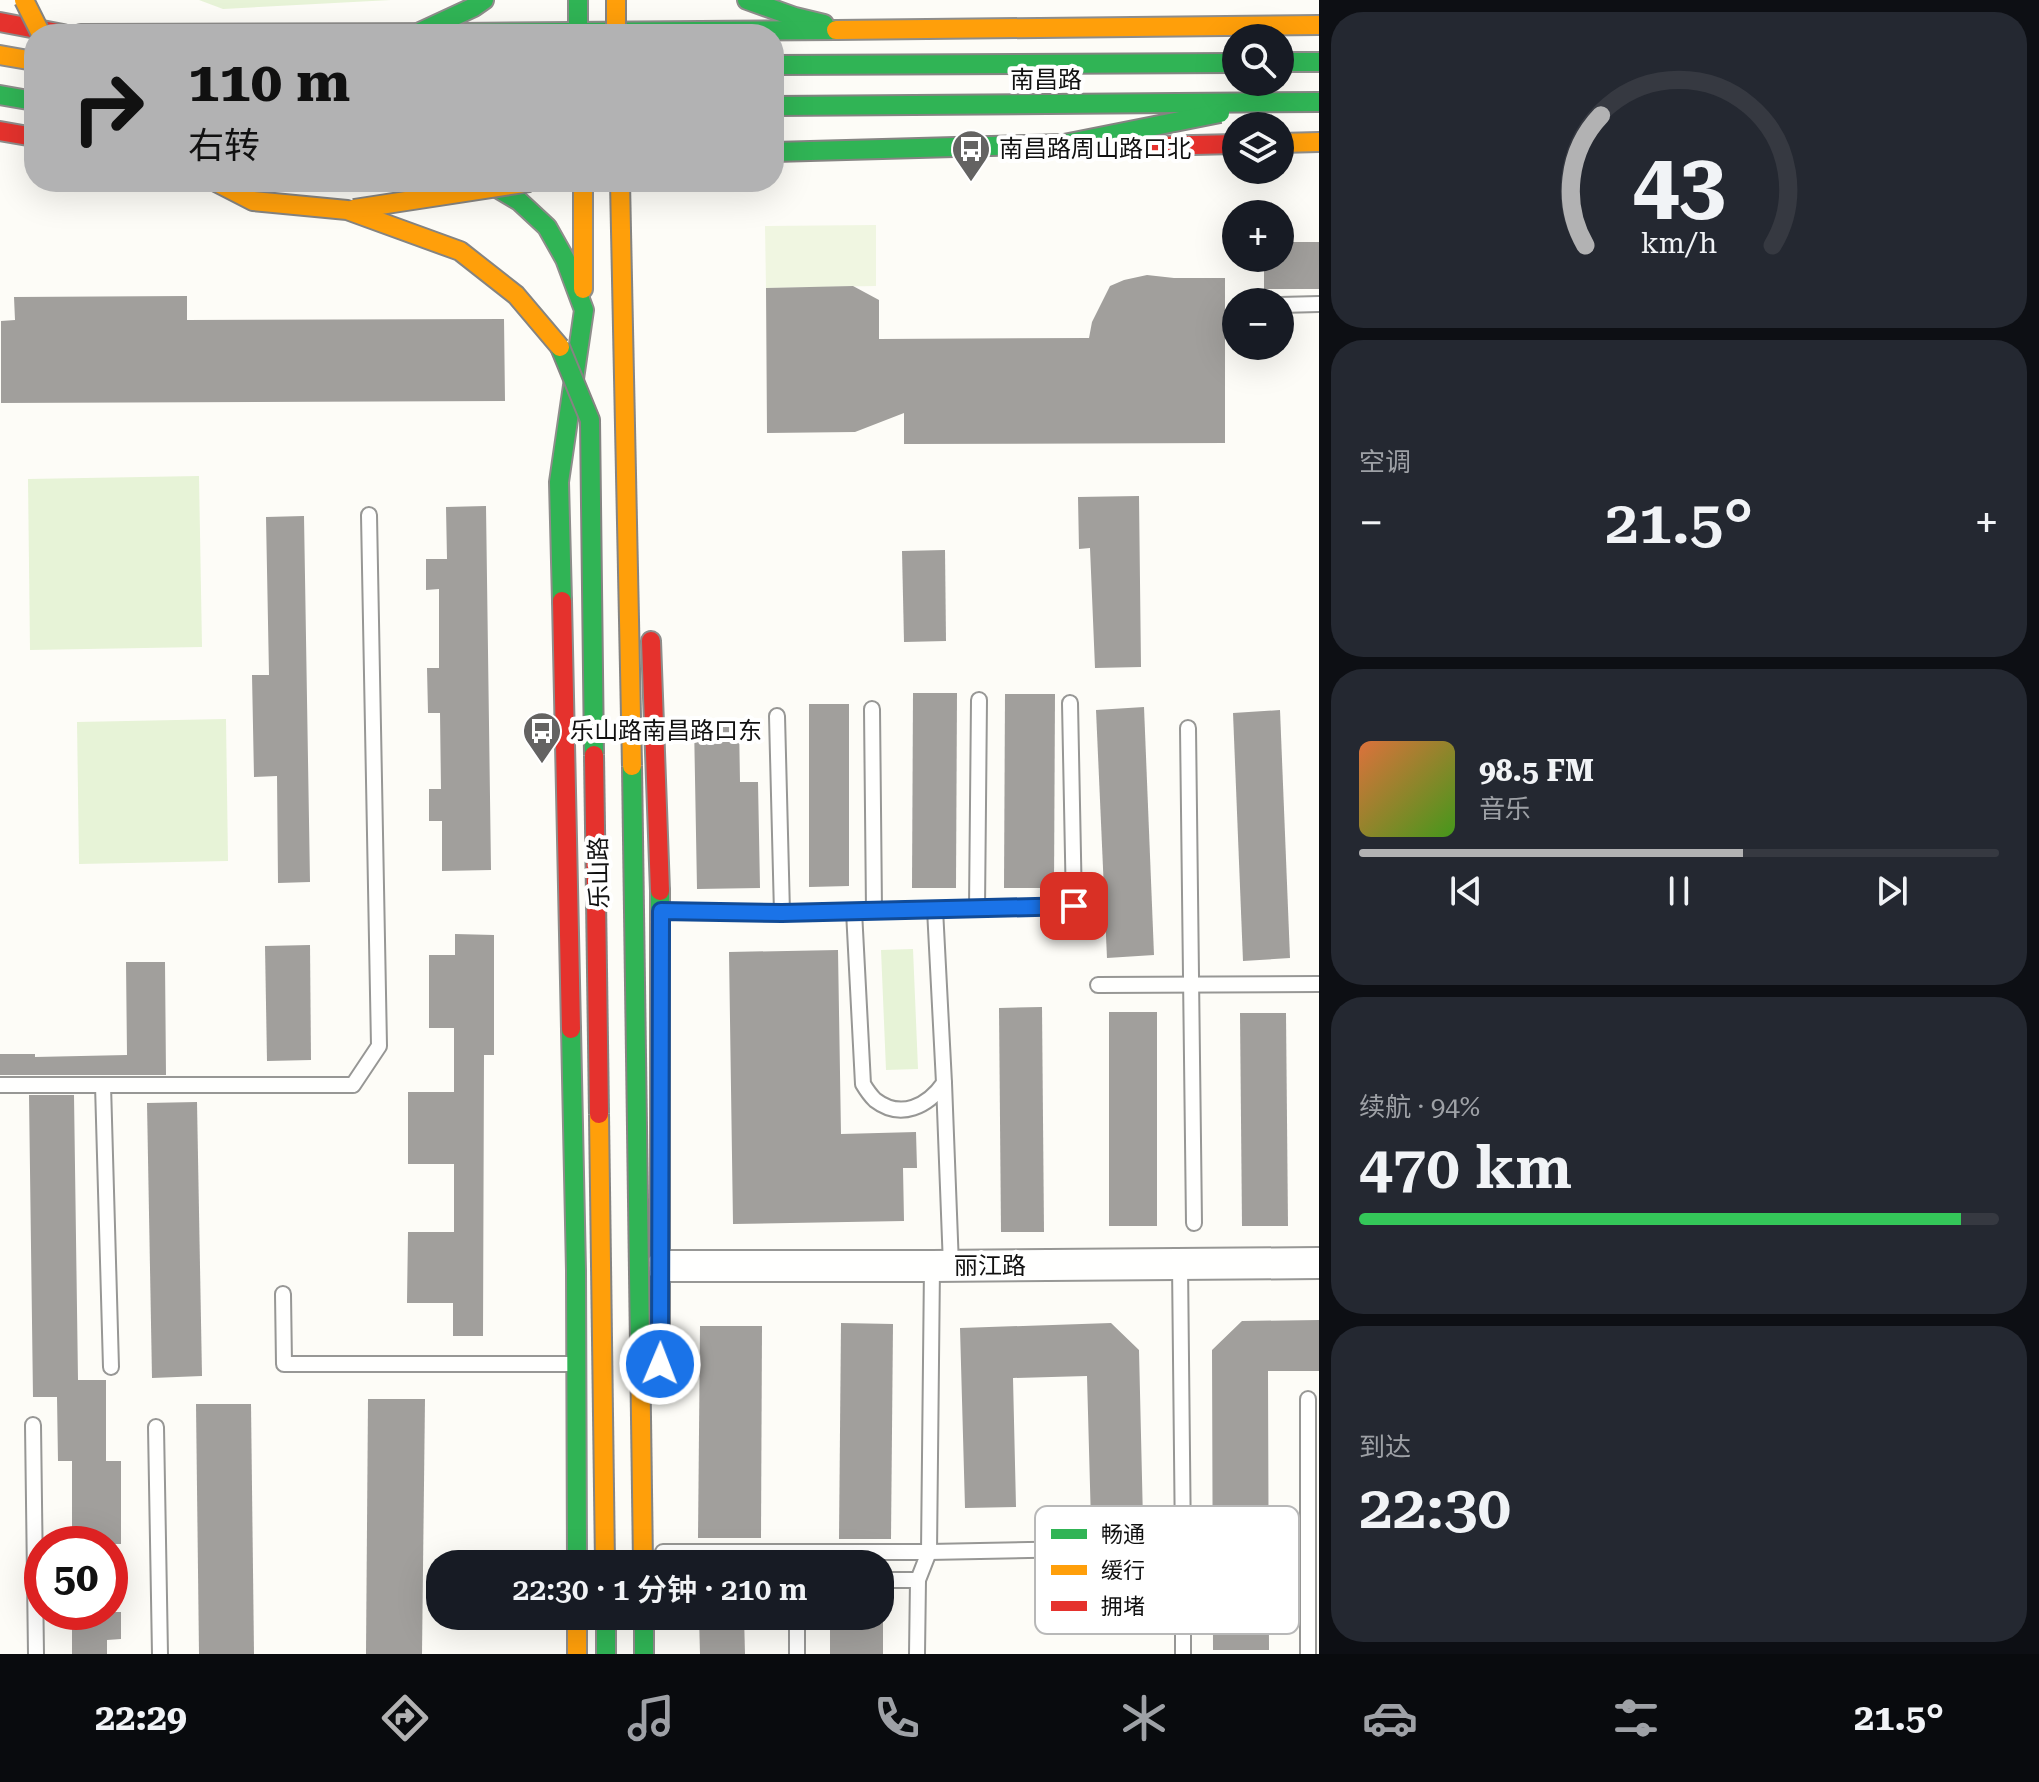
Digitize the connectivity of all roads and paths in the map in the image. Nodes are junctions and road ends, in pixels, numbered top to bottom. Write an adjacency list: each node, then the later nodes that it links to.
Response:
1 (24, 0): 10 (main road, bridge)
2 (484, 0): 13 (main road)
3 (578, 0): 14 (main road)
4 (616, 0): 15 (main road, bridge)
5 (629, 0): 16 (main road)
6 (747, 0): 21 (main road)
7 (65, 11): 11 (main road)
8 (119, 11): 12 (main road)
9 (0, 22): 19 (main road)
10 (36, 24)
11 (64, 24)
12 (119, 24)
13 (437, 24)
14 (578, 24)
15 (623, 24)
16 (626, 24)
17 (1294, 25): 18 (main road)
18 (1319, 25)
19 (24, 26)
20 (1222, 26): 21 (main road)
21 (848, 30): 22 (main road)
22 (784, 31)
23 (1222, 37): 37 (main road)
24 (0, 55): 25 (main road)
25 (24, 59)
26 (1294, 62): 27 (main road)
27 (1319, 62)
28 (1222, 63): 29 (main road, 南昌路, bridge)
29 (784, 65)
30 (0, 95): 31 (main road)
31 (24, 99)
32 (1319, 102): 33 (main road, 南昌路, bridge)
33 (1274, 103): 34 (main road, 南昌路, bridge); 42 (main road, bridge)
34 (784, 106)
35 (0, 131): 36 (main road)
36 (24, 135)
37 (1222, 135)
38 (1319, 142): 39 (main road)
39 (1294, 143)
40 (1222, 144): 41 (main road)
41 (784, 153)
42 (784, 153)
43 (235, 192): 50 (main road, bridge)
44 (466, 192): 50 (main road, bridge)
45 (504, 192): 53 (main road)
46 (583, 192): 53 (main road, 乐山路)
47 (620, 192): 92 (main road, bridge)
48 (631, 192): 81 (main road, 乐山路)
49 (633, 192): 54 (main road, 乐山路)
50 (347, 210): 89 (main road, bridge)
51 (1319, 304): 52 (lane)
52 (1294, 305)
53 (584, 310): 80 (main road, 乐山路); 81 (main road, 乐山路)
54 (642, 388)
55 (369, 515): 73 (lane)
56 (651, 625): 65 (main road)
57 (979, 700): 62 (lane)
58 (1070, 703): 62 (lane)
59 (872, 709): 64 (lane)
60 (777, 716): 67 (lane)
61 (1188, 728): 68 (lane)
62 (977, 908): 63 (lane)
63 (935, 909): 64 (lane); 71 (lane)
64 (874, 910): 66 (lane)
65 (661, 911): 67 (lane); 77 (main road)
66 (854, 911): 67 (lane); 71 (lane)
67 (782, 913)
68 (1191, 984): 69 (lane); 70 (lane); 74 (lane)
69 (1319, 984)
70 (1098, 985)
71 (944, 1083): 78 (lane)
72 (0, 1085): 73 (lane)
73 (103, 1085): 83 (lane)
74 (1194, 1223)
75 (1319, 1263): 76 (street, 丽江路)
76 (1180, 1264): 78 (street, 丽江路); 87 (lane)
77 (662, 1266): 78 (street, 丽江路); 82 (main road)
78 (941, 1266): 95 (lane)
79 (283, 1294): 80 (lane)
80 (576, 1364): 81 (lane); 88 (main road, 乐山路)
81 (621, 1364): 82 (lane); 90 (main road, 乐山路); 91 (main road, 乐山路)
82 (660, 1364)
83 (111, 1367)
84 (1308, 1399): 113 (lane)
85 (33, 1425): 104 (lane)
86 (156, 1427): 105 (lane)
87 (1183, 1506)
88 (577, 1550)
89 (605, 1550)
90 (614, 1550)
91 (631, 1550)
92 (643, 1550)
93 (1035, 1550): 95 (lane)
94 (894, 1552): 95 (lane)
95 (929, 1552): 97 (lane)
96 (894, 1580): 97 (lane)
97 (918, 1580): 112 (lane)
98 (577, 1630): 106 (main road)
99 (606, 1630): 107 (main road)
100 (614, 1630): 108 (main road)
101 (632, 1630): 109 (main road)
102 (644, 1630): 110 (main road)
103 (797, 1630): 111 (lane)
104 (36, 1654)
105 (160, 1654)
106 (577, 1654)
107 (606, 1654)
108 (614, 1654)
109 (633, 1654)
110 (644, 1654)
111 (797, 1654)
112 (917, 1654)
113 (1308, 1654)

